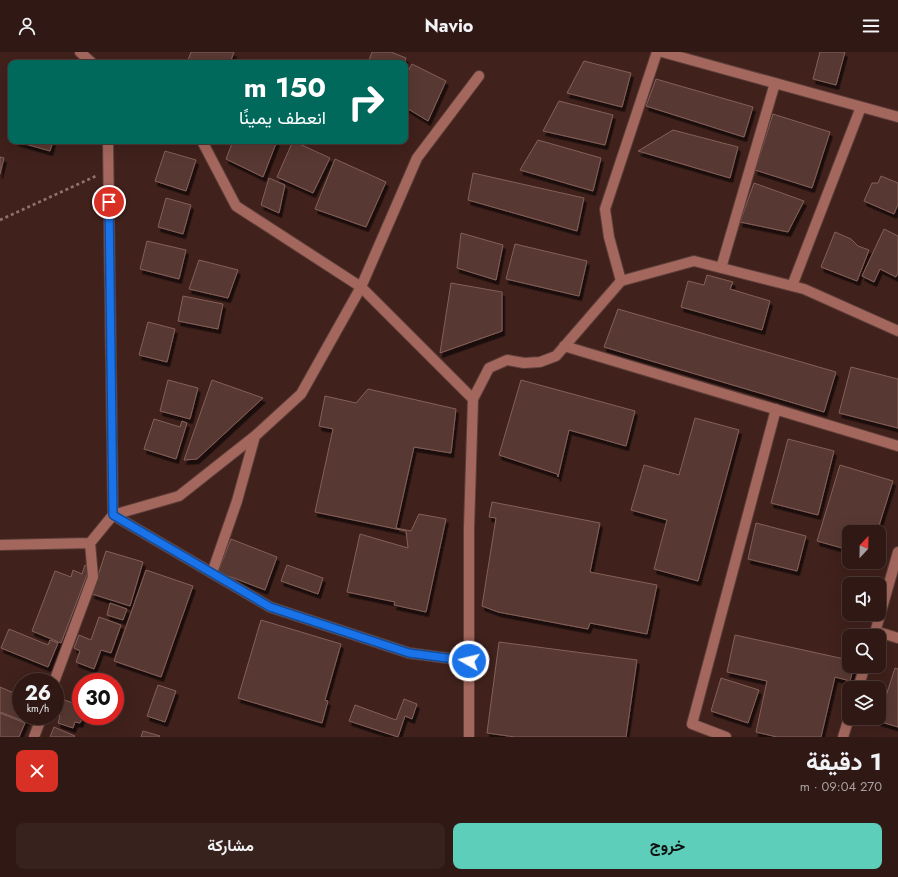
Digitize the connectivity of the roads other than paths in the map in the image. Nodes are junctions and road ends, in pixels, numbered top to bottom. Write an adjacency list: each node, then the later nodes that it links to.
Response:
1 (80, 52): 4 (street)
2 (657, 52): 12 (street)
3 (662, 52): 6 (street)
4 (89, 60)
5 (479, 76): 13 (street)
6 (775, 83): 7 (street); 11 (street)
7 (861, 107): 8 (street); 14 (street)
8 (898, 117)
9 (108, 144): 21 (street)
10 (204, 144): 13 (street)
11 (721, 268): 12 (street); 14 (street)
12 (621, 281): 16 (street)
13 (361, 286): 17 (street); 19 (street)
14 (792, 286): 15 (street)
15 (898, 330)
16 (564, 346): 17 (street); 18 (street)
17 (473, 399): 29 (street)
18 (776, 409): 20 (street); 35 (street)
19 (255, 436): 21 (street); 25 (street)
20 (898, 446)
21 (113, 515): 22 (street); 25 (street)
22 (90, 542): 23 (street); 30 (street)
23 (0, 546)
24 (898, 552): 26 (street)
25 (212, 573): 29 (street)
26 (875, 629)
27 (886, 636): 28 (street)
28 (898, 638)
29 (469, 661): 34 (street)
30 (57, 673)
31 (39, 725): 33 (street)
32 (847, 725): 36 (street)
33 (34, 737)
34 (469, 737)
35 (726, 737)
36 (843, 737)

